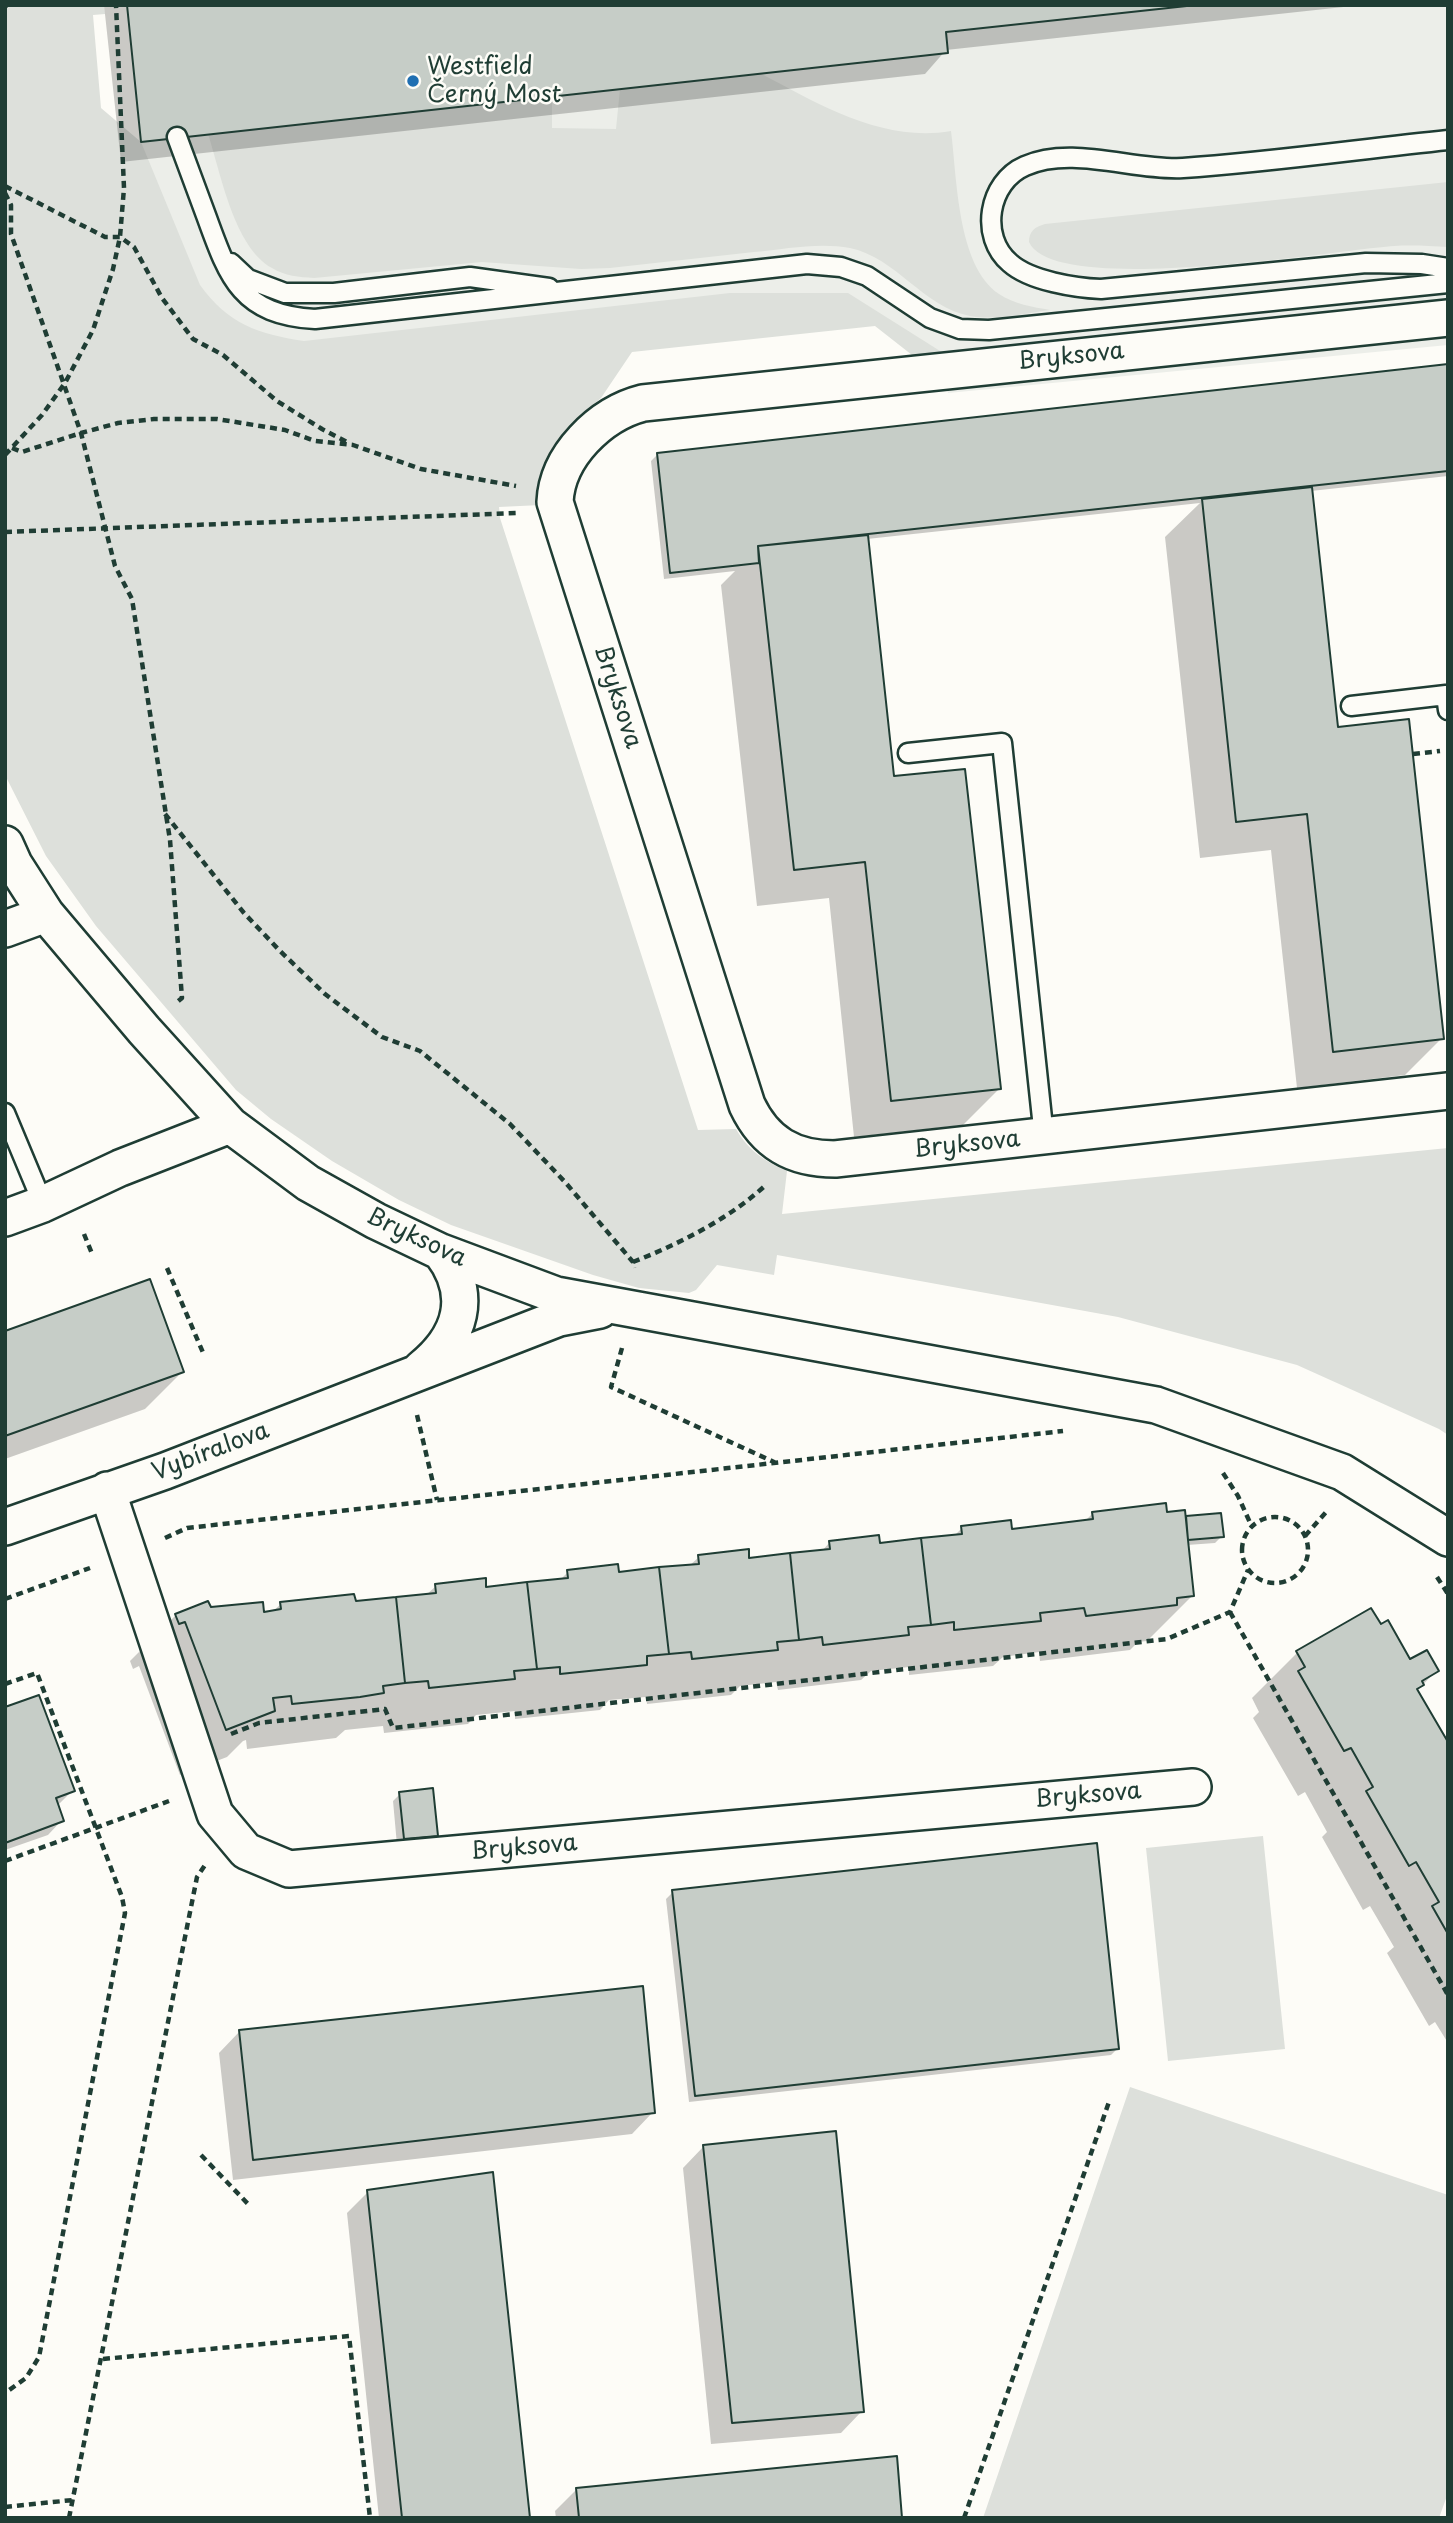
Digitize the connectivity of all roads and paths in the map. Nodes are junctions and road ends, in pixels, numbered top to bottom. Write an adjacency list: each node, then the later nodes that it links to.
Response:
1 (116, 5): 6 (path)
2 (177, 137): 7 (lane)
3 (1448, 140): 8 (lane)
4 (5, 186): 6 (path)
5 (5, 193): 12 (path)
6 (120, 237): 12 (path); 14 (path)
7 (218, 247): 10 (lane); 10 (lane)
8 (1448, 268)
9 (1448, 283): 10 (lane)
10 (590, 289)
11 (1448, 318): 18 (street, Bryksova)
12 (65, 383): 13 (path); 15 (path)
13 (81, 433): 14 (path); 15 (path); 19 (path)
14 (353, 445): 17 (path)
15 (12, 447): 16 (path)
16 (5, 456)
17 (518, 486)
18 (557, 512): 19 (path); 34 (street, Bryksova)
19 (106, 527): 20 (path); 26 (path)
20 (5, 532)
21 (1351, 706): 22 (lane)
22 (1448, 710)
23 (1440, 751): 25 (path)
24 (908, 753): 34 (lane)
25 (1413, 754)
26 (165, 814): 30 (path); 41 (path)
27 (5, 844): 28 (street, Bryksova)
28 (46, 914): 29 (street); 33 (street, Bryksova)
29 (5, 929)
30 (173, 1005)
31 (1448, 1091): 34 (street, Bryksova)
32 (5, 1113): 36 (lane)
33 (230, 1125): 36 (street); 39 (street, Bryksova)
34 (1044, 1137)
35 (771, 1181): 41 (path)
36 (43, 1204): 37 (street)
37 (5, 1218)
38 (84, 1234): 40 (path)
39 (441, 1252): 43 (street, Bryksova); 45 (street)
40 (93, 1256)
41 (633, 1262): 43 (path)
42 (167, 1268): 44 (path)
43 (626, 1309): 45 (street, Vybíralova); 47 (path); 55 (street, Bryksova)
44 (204, 1355)
45 (410, 1376): 49 (street, Vybíralova); 50 (path)
46 (1065, 1431): 47 (path)
47 (777, 1463): 50 (path)
48 (1218, 1465): 53 (path)
49 (107, 1490): 52 (street, Vybíralova); 64 (street, Bryksova)
50 (437, 1500): 56 (path)
51 (1332, 1505): 54 (path)
52 (5, 1527)
53 (1252, 1527): 54 (path); 58 (path)
54 (1305, 1536): 58 (path)
55 (1448, 1538)
56 (154, 1543)
57 (94, 1566): 61 (path)
58 (1248, 1570): 62 (path)
59 (1427, 1570): 60 (path)
60 (1448, 1594)
61 (5, 1598)
62 (1230, 1612): 64 (path); 70 (path)
63 (5, 1684): 67 (path)
64 (193, 1748): 68 (street, Bryksova)
65 (1193, 1787): 68 (street, Bryksova)
66 (175, 1798): 67 (path)
67 (96, 1828): 69 (path); 75 (path)
68 (229, 1831): 74 (path)
69 (5, 1861)
70 (1448, 1995)
71 (1110, 2099): 80 (path)
72 (201, 2155): 73 (path)
73 (249, 2205)
74 (103, 2359): 76 (path); 79 (path)
75 (5, 2393)
76 (73, 2500): 77 (path); 78 (path)
77 (5, 2507)
78 (69, 2518)
79 (370, 2518)
80 (964, 2518)

